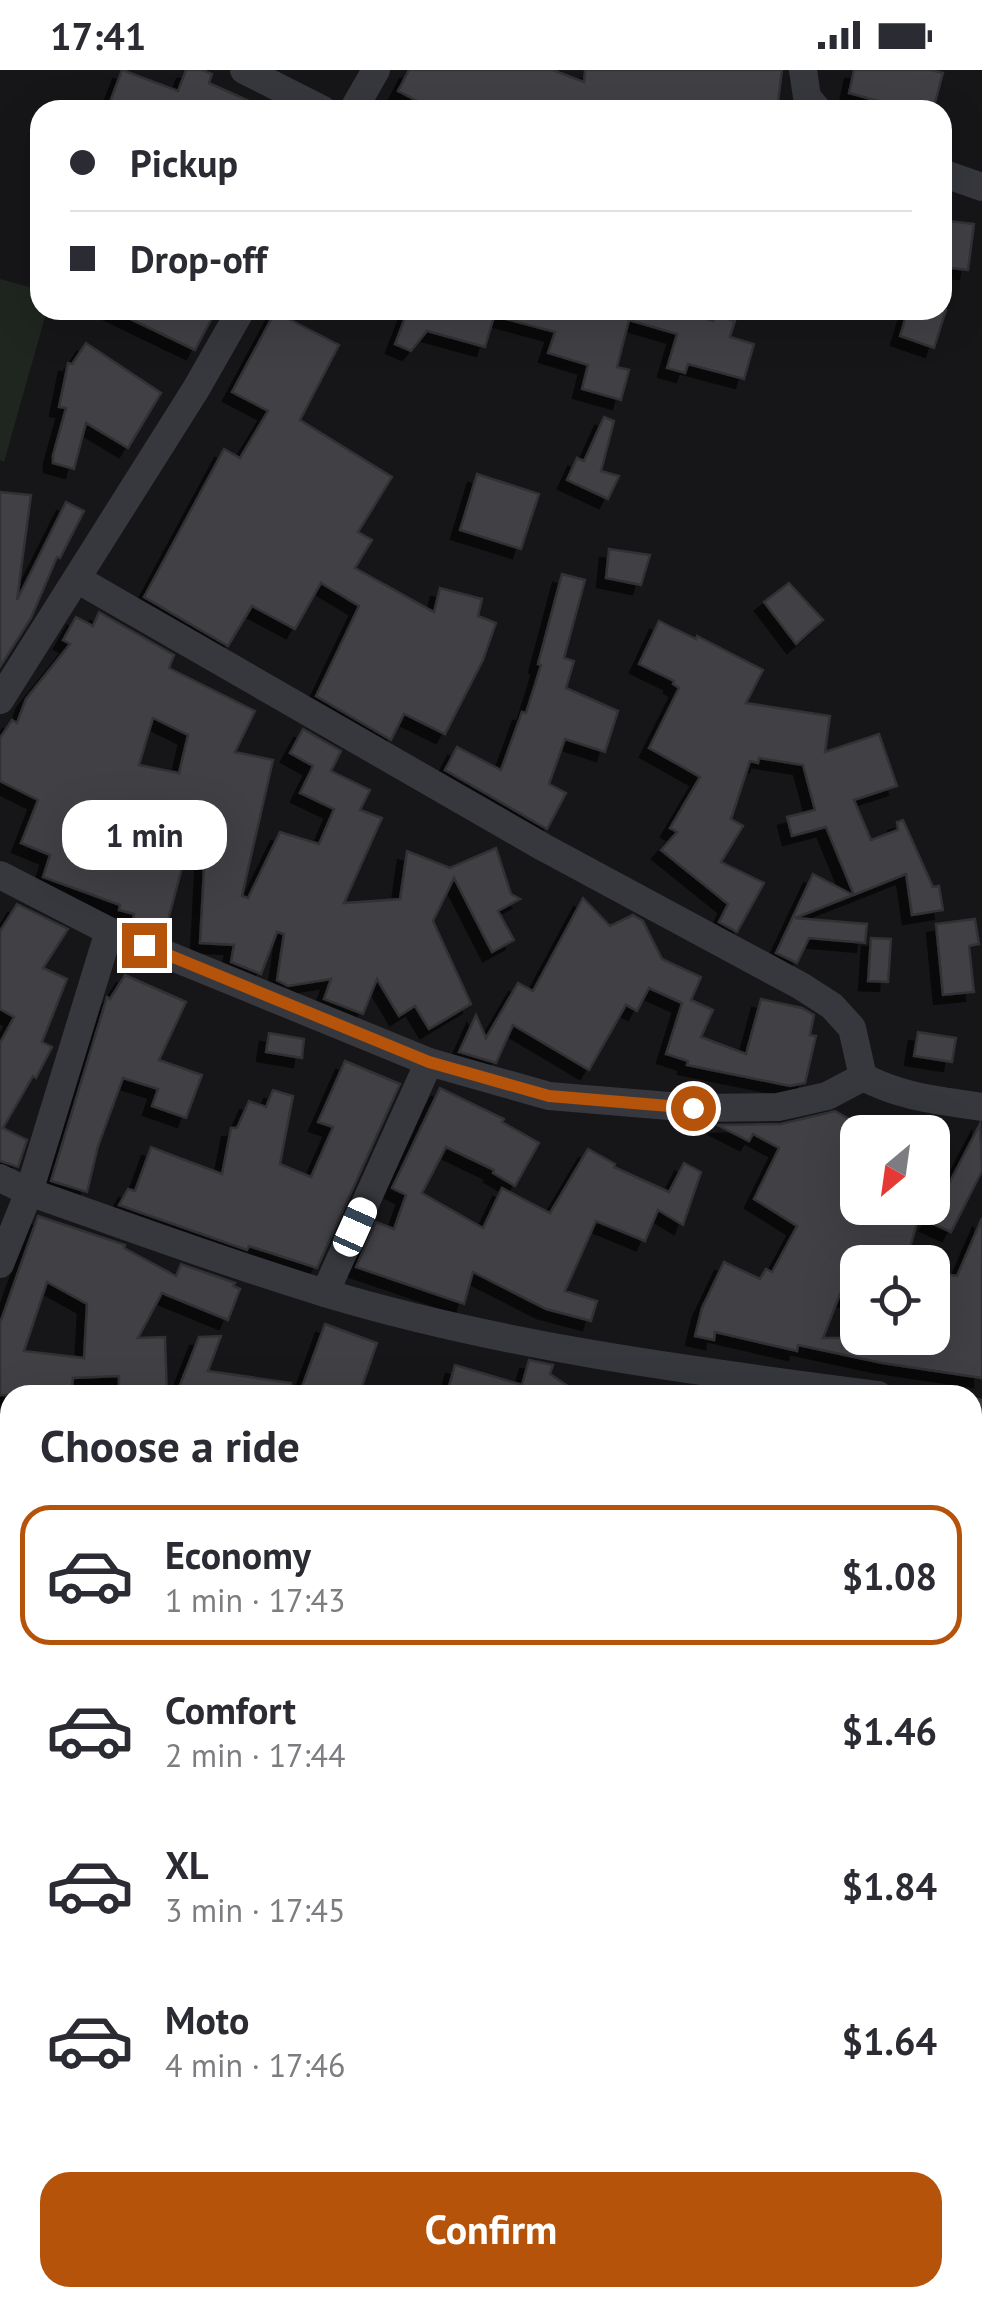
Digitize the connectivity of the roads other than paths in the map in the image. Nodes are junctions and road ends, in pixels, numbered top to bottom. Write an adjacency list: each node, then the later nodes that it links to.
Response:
1 (244, 70): 4 (street)
2 (376, 70): 5 (street)
3 (803, 70): 6 (street)
4 (303, 100)
5 (359, 100)
6 (809, 100)
7 (952, 177): 8 (street)
8 (982, 188)
9 (235, 320): 10 (street)
10 (77, 579): 11 (street); 15 (street)
11 (0, 700)
12 (0, 875): 13 (street)
13 (110, 931): 14 (street); 18 (street)
14 (429, 1062): 15 (street); 20 (street)
15 (863, 1077): 16 (street)
16 (981, 1097)
17 (0, 1178): 18 (street)
18 (29, 1192): 19 (street); 20 (street)
19 (0, 1264)
20 (326, 1293): 21 (street)
21 (803, 1385)

